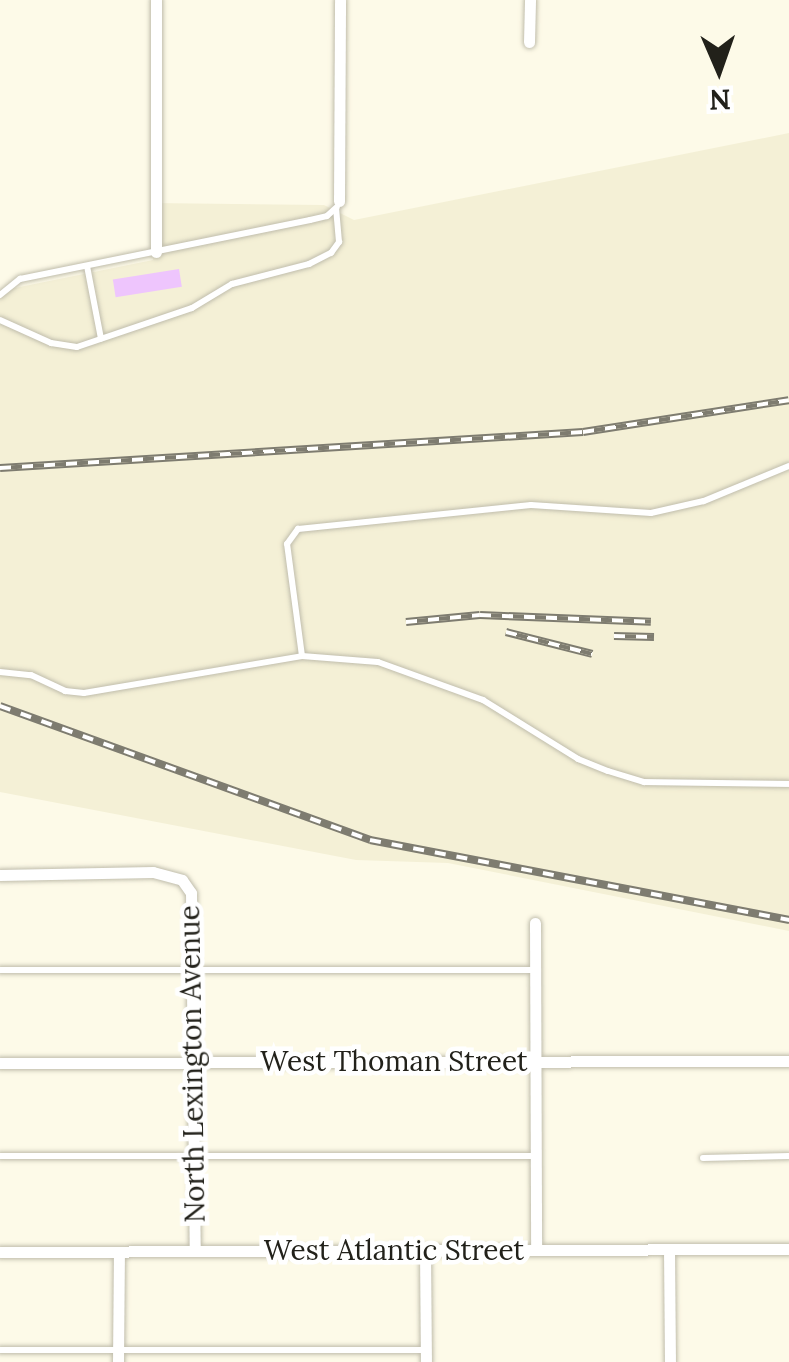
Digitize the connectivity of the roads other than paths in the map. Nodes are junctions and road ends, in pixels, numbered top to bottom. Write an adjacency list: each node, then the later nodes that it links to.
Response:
1 (156, 0): 6 (street)
2 (340, 0): 5 (street)
3 (530, 0): 4 (street)
4 (529, 42)
5 (337, 205): 6 (lane); 10 (lane)
6 (156, 252): 7 (lane)
7 (87, 266): 8 (lane); 10 (lane)
8 (0, 295)
9 (0, 320): 10 (lane)
10 (101, 339)
11 (789, 466): 12 (lane)
12 (302, 656): 13 (lane); 14 (lane)
13 (0, 672)
14 (789, 784)
15 (0, 875): 19 (street, North Lexington Avenue)
16 (535, 924): 18 (street)
17 (0, 970): 19 (lane)
18 (534, 970): 19 (lane); 20 (street)
19 (194, 973): 22 (street, North Lexington Avenue)
20 (535, 1060): 21 (street, West Thoman Street); 22 (street, West Thoman Street); 25 (street)
21 (789, 1061)
22 (194, 1062): 23 (street, West Thoman Street); 27 (street, North Lexington Avenue)
23 (0, 1063)
24 (0, 1156): 27 (lane)
25 (536, 1156): 27 (lane); 33 (street)
26 (789, 1156): 28 (lane)
27 (195, 1158): 31 (street, North Lexington Avenue)
28 (703, 1158)
29 (669, 1249): 30 (street, West Atlantic Street); 33 (street, West Atlantic Street); 39 (street)
30 (789, 1249)
31 (195, 1250): 32 (street, West Atlantic Street); 35 (street, West Atlantic Street)
32 (424, 1250): 33 (street, West Atlantic Street); 38 (street)
33 (536, 1250)
34 (0, 1252): 35 (street, West Atlantic Street)
35 (119, 1252): 37 (street)
36 (0, 1350): 37 (lane)
37 (118, 1356): 38 (lane)
38 (426, 1356)
39 (670, 1362)

